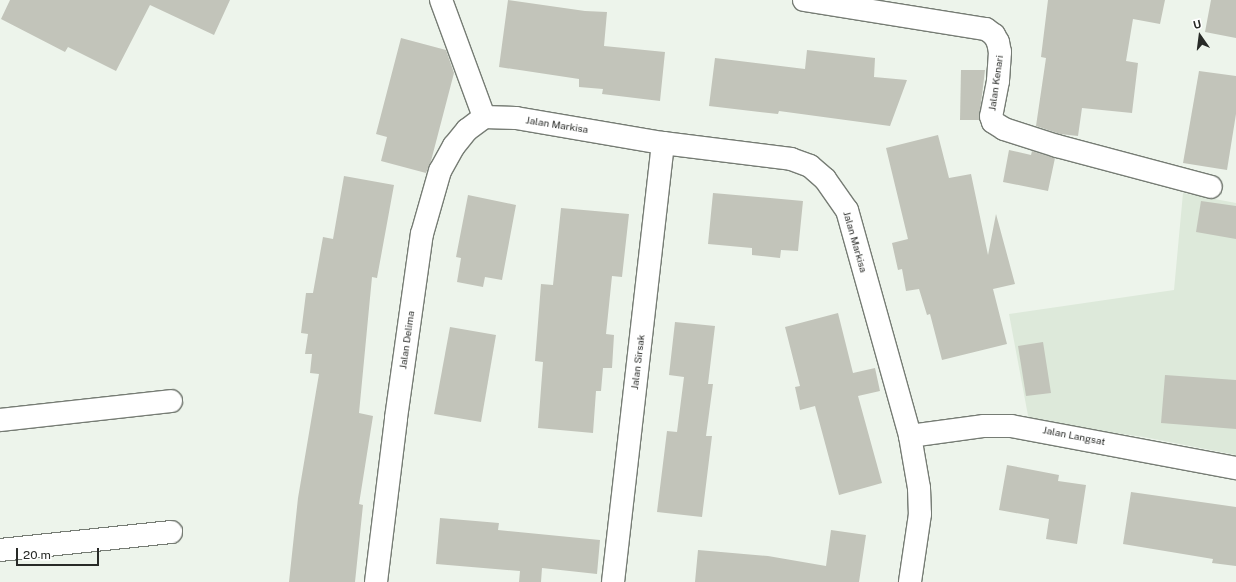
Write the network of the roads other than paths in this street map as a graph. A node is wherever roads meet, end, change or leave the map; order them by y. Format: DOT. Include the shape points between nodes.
graph roads {
  1 [pos="441,0"];
  2 [pos="804,0"];
  3 [pos="484,117"];
  4 [pos="664,143"];
  5 [pos="1211,187"];
  6 [pos="171,401"];
  7 [pos="0,420"];
  8 [pos="910,436"];
  9 [pos="1236,468"];
  10 [pos="171,532"];
  11 [pos="0,550"];
  12 [pos="376,582"];
  13 [pos="613,582"];
  14 [pos="910,582"];
  1 -- 3 [label="street"];
  2 -- 5 [label="street, Jalan Kenari" via="986,29 994,35 1000,52 998,81 991,116 993,122 1004,129 1057,146"];
  3 -- 4 [label="street, Jalan Markisa" via="516,118"];
  3 -- 12 [label="street, Jalan Delima" via="466,130 440,171 422,234"];
  4 -- 8 [label="street, Jalan Markisa" via="791,159 810,166 826,178 847,210"];
  4 -- 13 [label="street, Jalan Sirsak"];
  6 -- 7 [label="street"];
  8 -- 9 [label="street, Jalan Langsat" via="984,426 1011,426"];
  8 -- 14 [label="street, Jalan Markisa" via="919,488 920,514"];
  10 -- 11 [label="street"];
}
